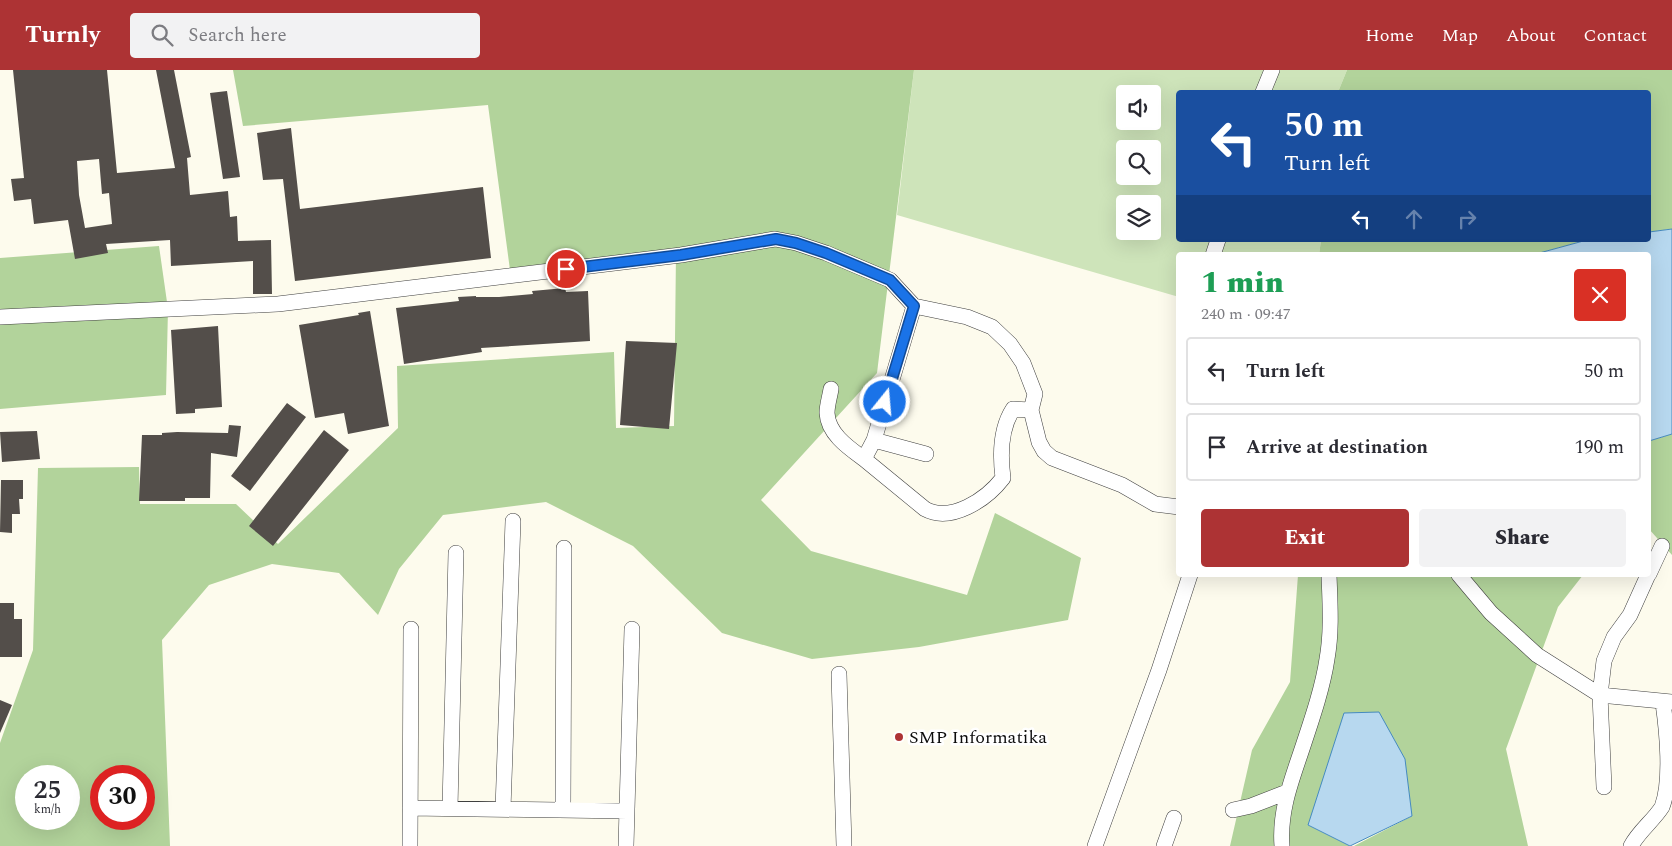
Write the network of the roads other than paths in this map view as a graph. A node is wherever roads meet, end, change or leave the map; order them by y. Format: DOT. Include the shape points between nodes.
graph roads {
  1 [pos="1272,70"];
  2 [pos="1264,90"];
  3 [pos="914,306"];
  4 [pos="0,317"];
  5 [pos="831,389"];
  6 [pos="1031,410"];
  7 [pos="874,440"];
  8 [pos="926,454"];
  9 [pos="864,459"];
  10 [pos="1176,507"];
  11 [pos="513,521"];
  12 [pos="1662,546"];
  13 [pos="564,548"];
  14 [pos="456,553"];
  15 [pos="1651,568"];
  16 [pos="1189,577"];
  17 [pos="1329,577"];
  18 [pos="1461,577"];
  19 [pos="1647,577"];
  20 [pos="411,629"];
  21 [pos="632,629"];
  22 [pos="839,674"];
  23 [pos="1600,695"];
  24 [pos="1668,703"];
  25 [pos="1604,787"];
  26 [pos="1287,792"];
  27 [pos="410,808"];
  28 [pos="450,808"];
  29 [pos="503,809"];
  30 [pos="563,810"];
  31 [pos="1234,810"];
  32 [pos="627,811"];
  33 [pos="1174,818"];
  34 [pos="410,846"];
  35 [pos="626,846"];
  36 [pos="844,846"];
  37 [pos="1095,846"];
  38 [pos="1164,846"];
  39 [pos="1282,846"];
  40 [pos="1631,846"];
  1 -- 2 [label="street"];
  3 -- 4 [label="street" via="890,280 826,253 776,239 681,255 278,304"];
  3 -- 6 [label="street" via="967,317 992,327 1010,344 1023,363 1034,394"];
  3 -- 7 [label="street"];
  5 -- 9 [label="street" via="827,414 837,437"];
  6 -- 9 [label="street" via="1014,409 1008,418 1000,454 1003,478 972,505 957,511 934,514 925,509"];
  6 -- 10 [label="street" via="1039,442 1052,458 1122,485 1155,504"];
  7 -- 8 [label="street"];
  7 -- 9 [label="street"];
  11 -- 29 [label="street"];
  12 -- 15 [label="street"];
  13 -- 30 [label="street"];
  14 -- 28 [label="street"];
  16 -- 37 [label="street"];
  17 -- 26 [label="street" via="1327,659 1305,743"];
  18 -- 23 [label="street" via="1491,613 1537,655"];
  19 -- 23 [label="street" via="1630,615 1614,637 1604,660"];
  20 -- 27 [label="street"];
  21 -- 32 [label="street"];
  22 -- 36 [label="street"];
  23 -- 24 [label="street"];
  23 -- 25 [label="street"];
  24 -- 40 [label="street" via="1668,784 1663,804"];
  26 -- 31 [label="street"];
  26 -- 39 [label="street"];
  27 -- 28 [label="street"];
  27 -- 34 [label="street"];
  28 -- 29 [label="street"];
  29 -- 30 [label="street"];
  30 -- 32 [label="street"];
  32 -- 35 [label="street"];
  33 -- 38 [label="street"];
}
